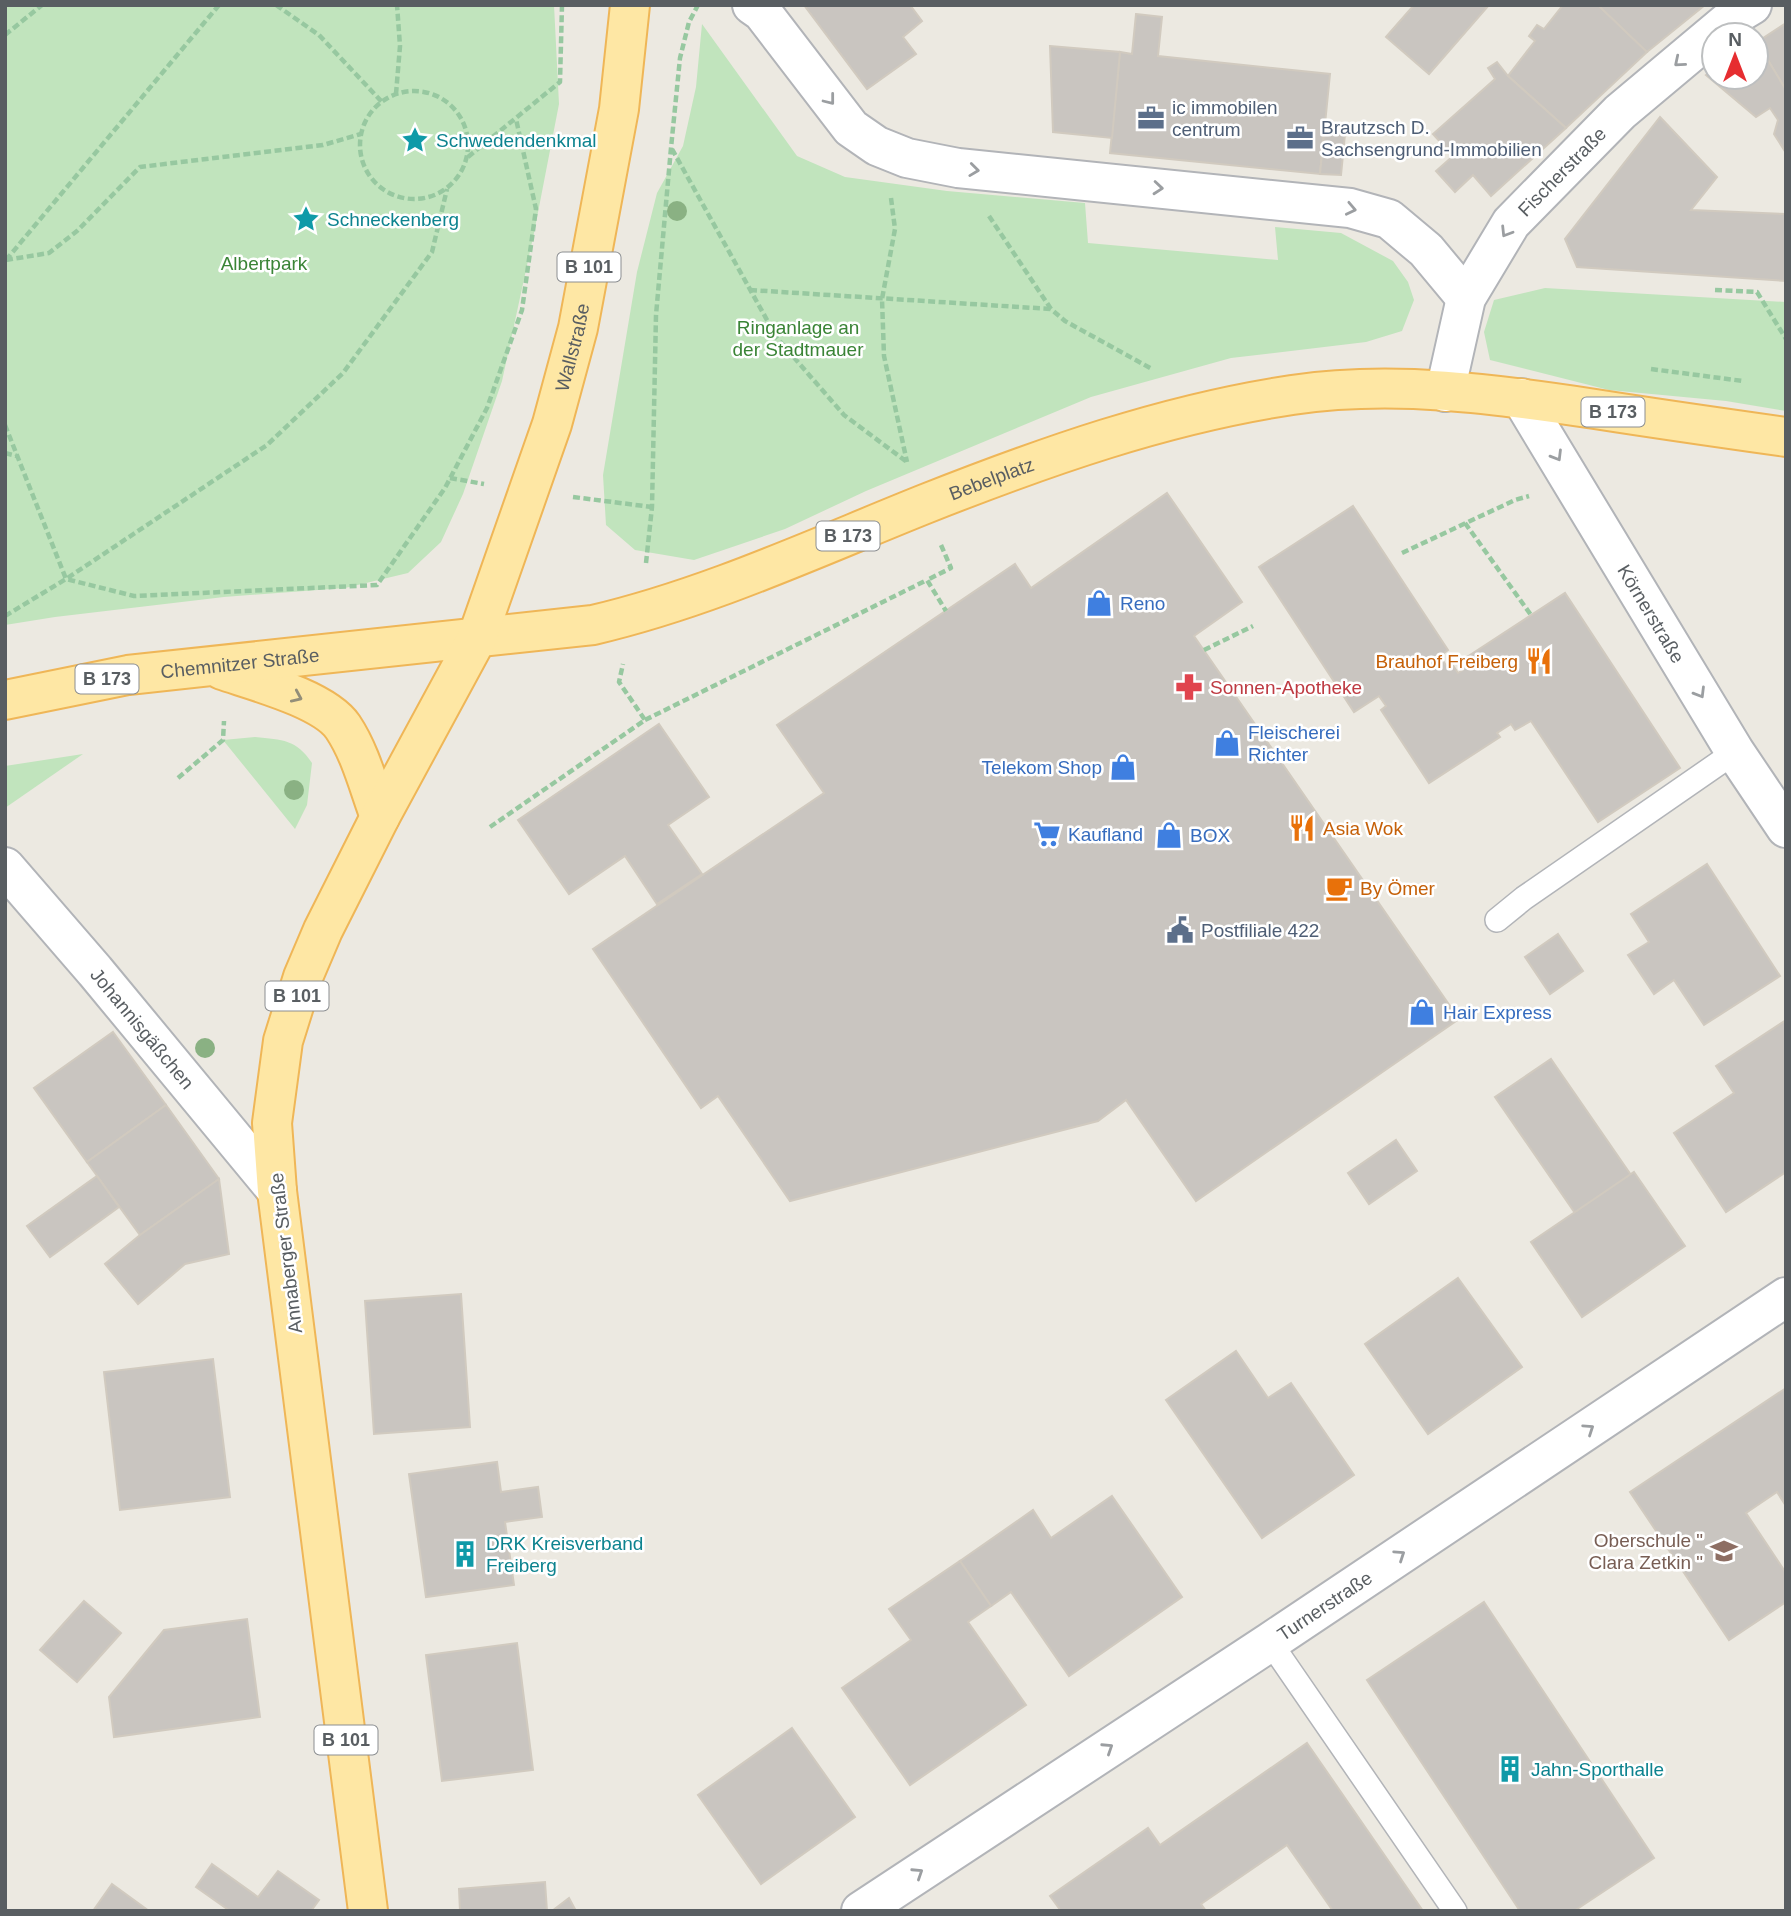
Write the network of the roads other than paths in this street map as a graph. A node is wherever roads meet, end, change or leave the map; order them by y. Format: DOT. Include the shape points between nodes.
graph roads {
  1 [pos="630,5"];
  2 [pos="752,5"];
  3 [pos="1752,5"];
  4 [pos="1466,298"];
  5 [pos="1445,391"];
  6 [pos="1521,398"];
  7 [pos="1786,437"];
  8 [pos="477,638"];
  9 [pos="210,666"];
  10 [pos="5,700"];
  11 [pos="1735,752"];
  12 [pos="380,817"];
  13 [pos="1786,828"];
  14 [pos="5,867"];
  15 [pos="1497,920"];
  16 [pos="277,1191"];
  17 [pos="1786,1297"];
  18 [pos="1270,1642"];
  19 [pos="368,1911"];
  20 [pos="861,1911"];
  21 [pos="1455,1911"];
  1 -- 8 [label="main road, Wallstraße / B 101" via="619,109 578,328 552,424"];
  2 -- 4 [label="street, one-way" via="851,128 877,146 907,158 958,168 1350,208 1389,219 1426,250"];
  3 -- 4 [label="street, Fischerstraße, one-way" via="1620,112 1511,223"];
  4 -- 5 [label="street, Fischerstraße"];
  5 -- 6 [label="main road, Bebelplatz / B 173"];
  5 -- 8 [label="main road, Bebelplatz / B 173" via="1382,387 1296,394 1212,408 1072,448 729,585 634,616"];
  6 -- 7 [label="main road, B 173"];
  6 -- 11 [label="street, Körnerstraße, one-way"];
  8 -- 9 [label="main road, Chemnitzer Straße / B 173"];
  8 -- 12 [label="main road, Annaberger Straße / B 101"];
  9 -- 10 [label="main road, Chemnitzer Straße / B 173" via="128,676"];
  9 -- 12 [label="main road, one-way" via="293,695 342,725"];
  11 -- 13 [label="street, Körnerstraße"];
  11 -- 15 [label="lane"];
  12 -- 16 [label="main road, Annaberger Straße / B 101" via="323,930 283,1041 272,1123"];
  14 -- 16 [label="street, Johannisgäßchen"];
  16 -- 19 [label="main road, Annaberger Straße / B 101"];
  18 -- 17 [label="street, Turnerstraße, one-way"];
  20 -- 18 [label="street, Turnerstraße, one-way"];
  18 -- 21 [label="lane"];
}
